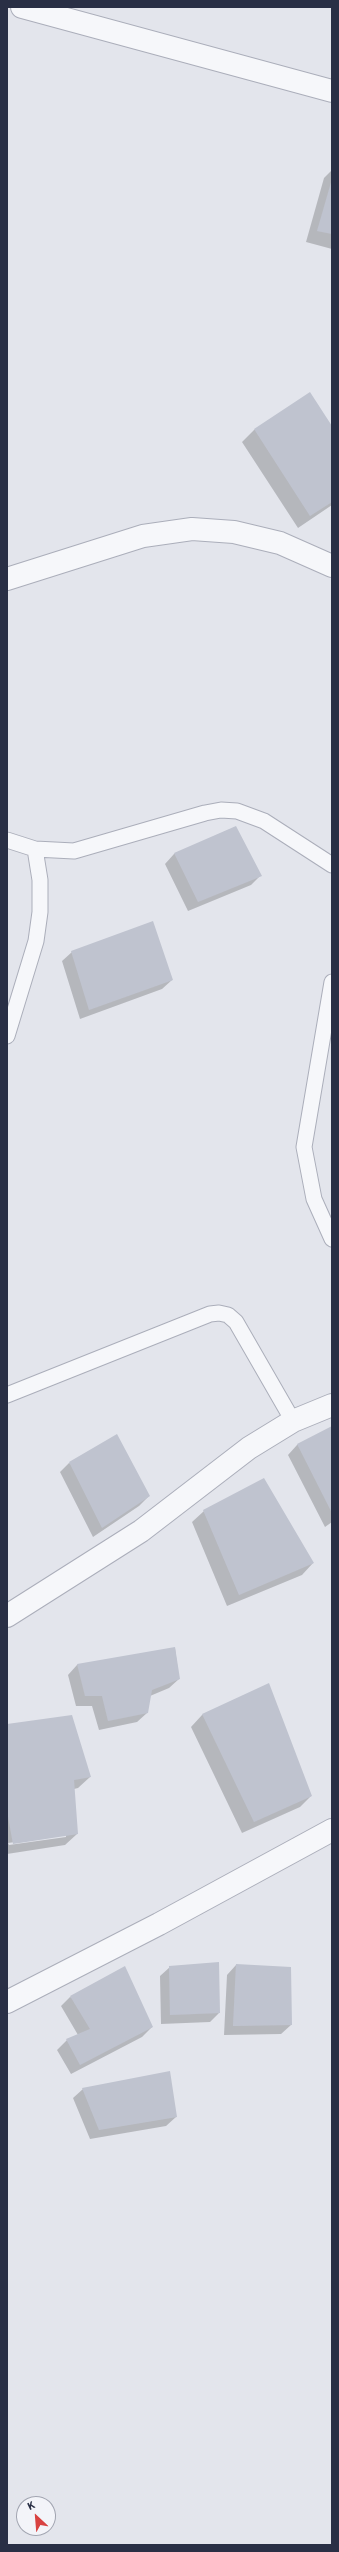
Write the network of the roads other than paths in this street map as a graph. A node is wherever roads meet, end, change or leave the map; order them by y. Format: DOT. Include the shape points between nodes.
graph roads {
  1 [pos="22,7"];
  2 [pos="332,91"];
  3 [pos="332,566"];
  4 [pos="7,579"];
  5 [pos="7,840"];
  6 [pos="35,849"];
  7 [pos="332,866"];
  8 [pos="332,982"];
  9 [pos="7,1036"];
  10 [pos="332,1239"];
  11 [pos="7,1395"];
  12 [pos="332,1405"];
  13 [pos="293,1421"];
  14 [pos="7,1616"];
  15 [pos="332,1830"];
  16 [pos="7,2002"];
  1 -- 2 [label="street"];
  3 -- 4 [label="street" via="280,543 234,532 192,529 143,536"];
  5 -- 6 [label="lane"];
  6 -- 7 [label="lane" via="74,851 221,810 237,811 264,821"];
  6 -- 9 [label="lane" via="40,880 40,912 36,941"];
  8 -- 10 [label="lane" via="304,1147 314,1199"];
  11 -- 13 [label="lane" via="210,1314 219,1313 228,1315 236,1322"];
  12 -- 13 [label="street"];
  13 -- 14 [label="street" via="249,1448 141,1531"];
  15 -- 16 [label="street" via="152,1928"];
}
